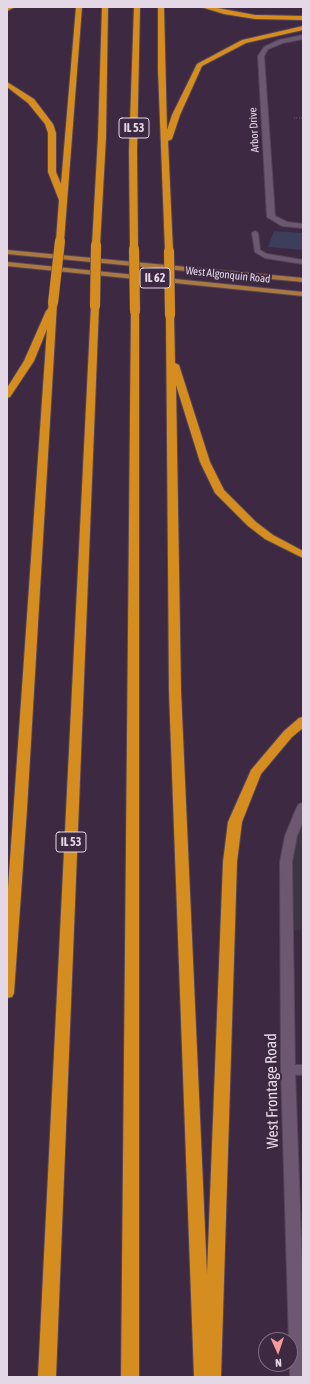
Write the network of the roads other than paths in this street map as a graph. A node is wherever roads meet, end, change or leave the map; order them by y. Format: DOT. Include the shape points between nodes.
graph roads {
  1 [pos="12,7"];
  2 [pos="79,7"];
  3 [pos="105,7"];
  4 [pos="137,7"];
  5 [pos="161,7"];
  6 [pos="204,7"];
  7 [pos="7,9"];
  8 [pos="303,18"];
  9 [pos="303,28"];
  10 [pos="303,37"];
  11 [pos="7,84"];
  12 [pos="166,148"];
  13 [pos="64,201"];
  14 [pos="303,226"];
  15 [pos="255,233"];
  16 [pos="7,252"];
  17 [pos="303,262"];
  18 [pos="7,264"];
  19 [pos="303,280"];
  20 [pos="303,294"];
  21 [pos="53,303"];
  22 [pos="170,352"];
  23 [pos="7,394"];
  24 [pos="303,556"];
  25 [pos="303,721"];
  26 [pos="303,807"];
  27 [pos="7,982"];
  28 [pos="288,1070"];
  29 [pos="303,1070"];
  30 [pos="47,1377"];
  31 [pos="130,1377"];
  32 [pos="203,1377"];
  33 [pos="212,1377"];
  34 [pos="298,1377"];
  1 -- 7 [label="highway"];
  2 -- 13 [label="highway"];
  3 -- 30 [label="highway, IL 53, bridge" via="95,306"];
  4 -- 31 [label="highway, IL 53, bridge" via="133,151 135,310"];
  5 -- 12 [label="highway, IL 53" via="161,69"];
  6 -- 8 [label="highway" via="255,17"];
  9 -- 12 [label="highway" via="244,41 199,65 176,115"];
  10 -- 14 [label="street, Arbor Drive" via="281,41 266,48 261,56 271,217 286,224"];
  11 -- 13 [label="highway" via="32,101 49,124 52,133 52,172"];
  12 -- 22 [label="highway, IL 53, bridge"];
  13 -- 21 [label="highway, bridge"];
  15 -- 17 [label="lane" via="257,251 265,256"];
  16 -- 19 [label="main road, West Algonquin Road / IL 62"];
  18 -- 20 [label="main road, West Algonquin Road / IL 62"];
  21 -- 23 [label="highway" via="30,361"];
  21 -- 27 [label="highway" via="21,809"];
  22 -- 24 [label="highway" via="205,462 219,491 252,524"];
  22 -- 32 [label="highway, IL 53" via="175,691"];
  25 -- 33 [label="highway" via="288,734 255,773 235,822 230,862"];
  26 -- 28 [label="street, West Frontage Road" via="291,836 286,862"];
  28 -- 29 [label="street"];
  28 -- 34 [label="street, West Frontage Road"];
}
